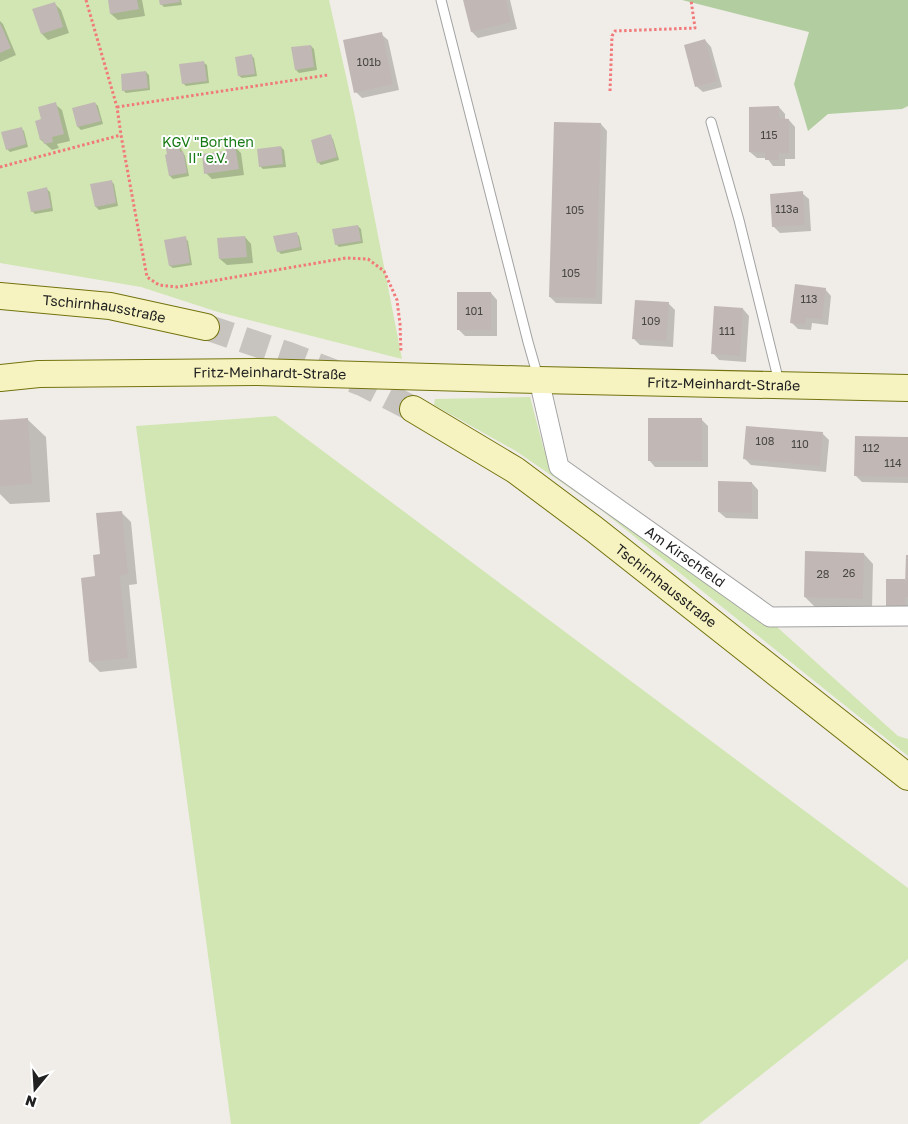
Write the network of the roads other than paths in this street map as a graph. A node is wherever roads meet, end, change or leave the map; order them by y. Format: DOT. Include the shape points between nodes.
graph roads {
  1 [pos="441,0"];
  2 [pos="711,122"];
  3 [pos="0,296"];
  4 [pos="206,327"];
  5 [pos="0,378"];
  6 [pos="539,380"];
  7 [pos="780,385"];
  8 [pos="908,388"];
  9 [pos="413,408"];
  10 [pos="908,616"];
  11 [pos="908,777"];
  1 -- 6 [label="lane"];
  2 -- 7 [label="lane"];
  3 -- 4 [label="street, Tschirnhausstraße" via="110,306"];
  5 -- 6 [label="street, Fritz-Meinhardt-Straße" via="38,374 257,372"];
  6 -- 7 [label="street, Fritz-Meinhardt-Straße"];
  6 -- 10 [label="street, Am Kirschfeld" via="558,467 770,617"];
  7 -- 8 [label="street, Fritz-Meinhardt-Straße"];
  9 -- 11 [label="street, Tschirnhausstraße" via="515,470 579,517"];
}
